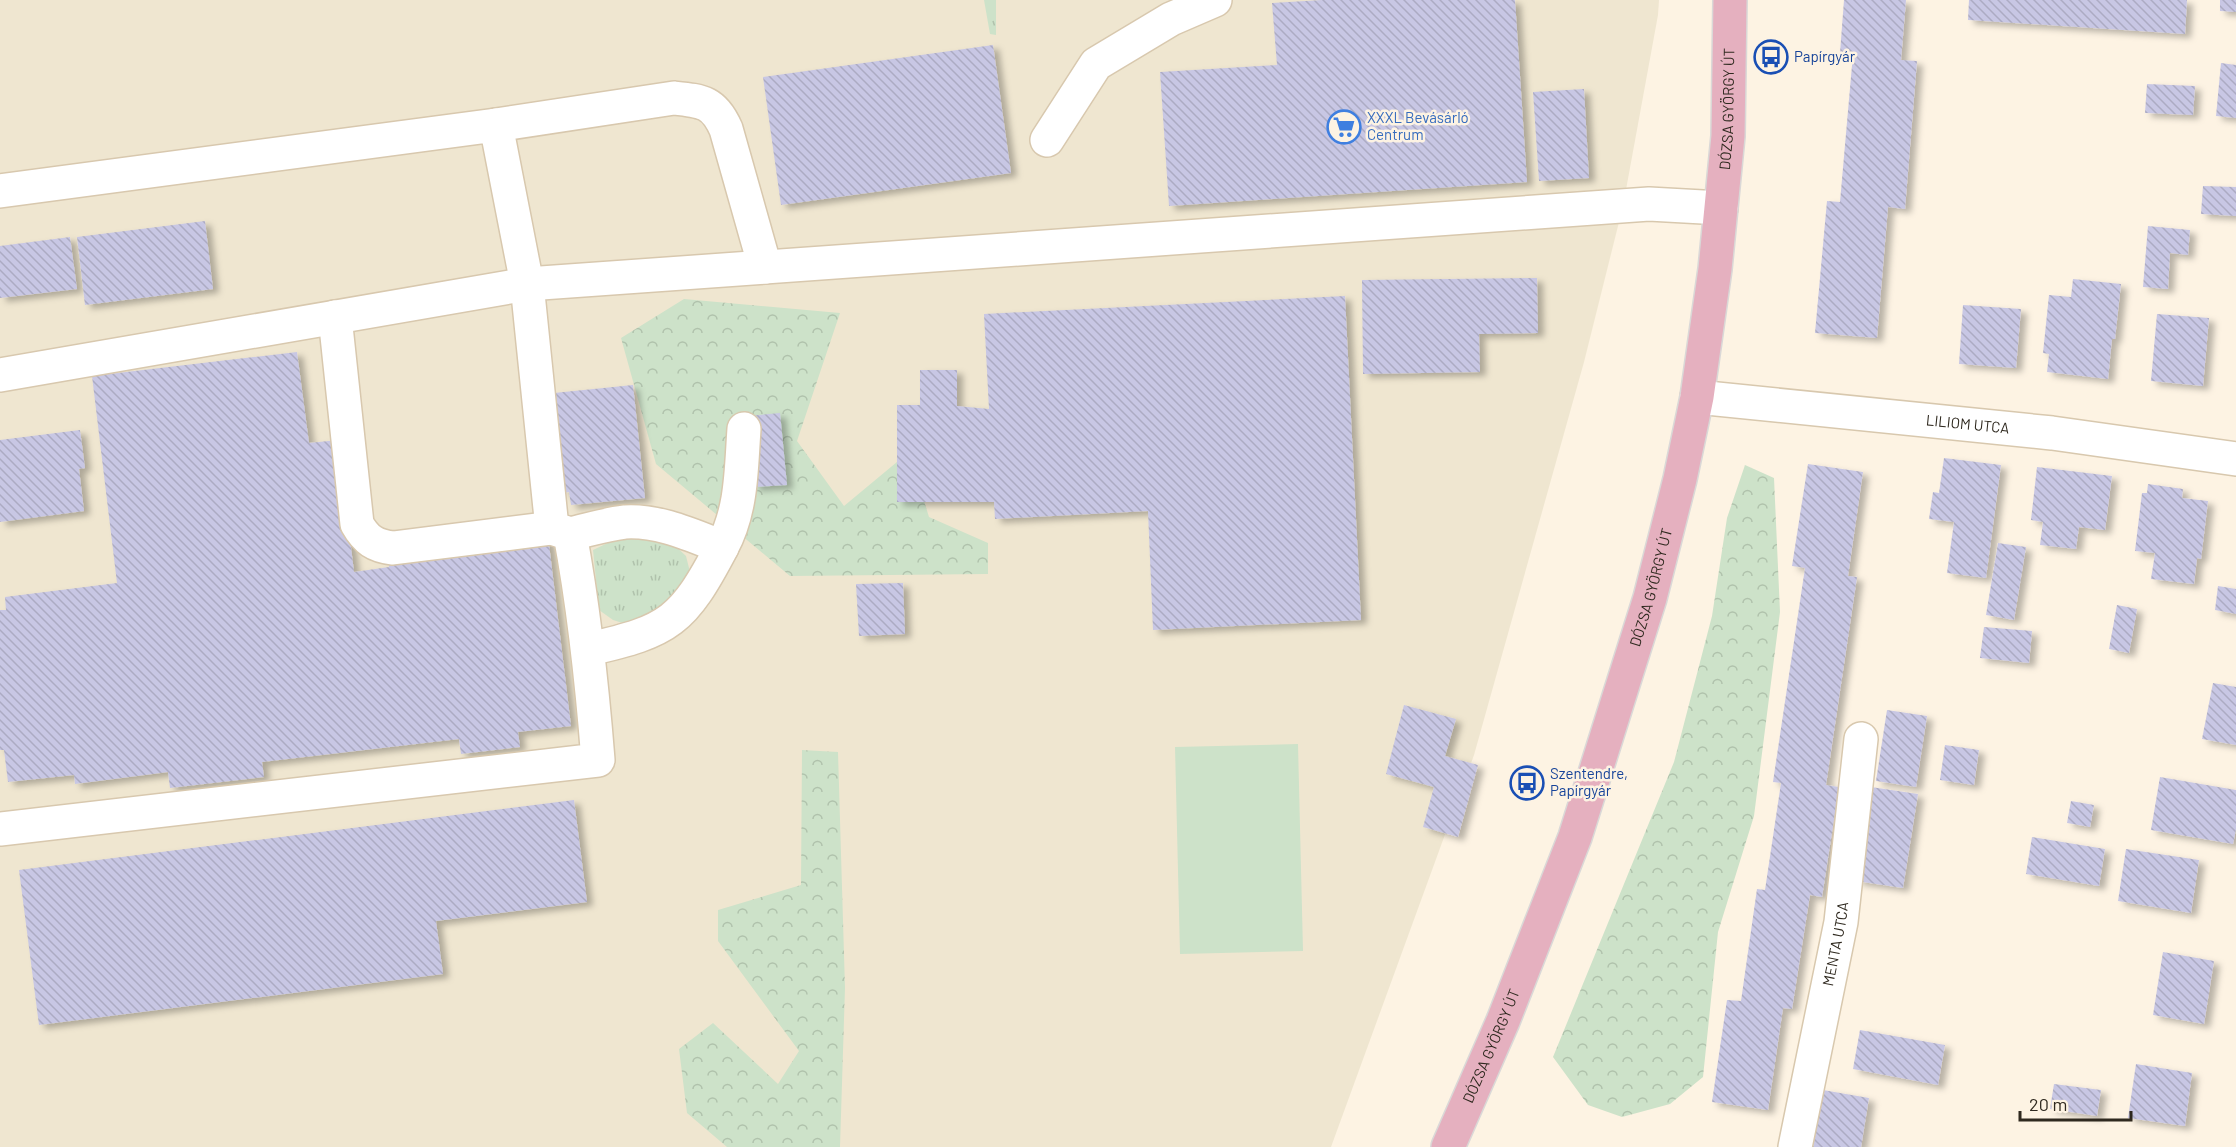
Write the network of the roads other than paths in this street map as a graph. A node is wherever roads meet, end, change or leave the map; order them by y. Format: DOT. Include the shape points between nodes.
graph roads {
  1 [pos="1215,0"];
  2 [pos="1730,0"];
  3 [pos="496,125"];
  4 [pos="1047,140"];
  5 [pos="0,191"];
  6 [pos="1721,208"];
  7 [pos="765,267"];
  8 [pos="527,284"];
  9 [pos="335,317"];
  10 [pos="0,375"];
  11 [pos="1697,397"];
  12 [pos="744,429"];
  13 [pos="2236,459"];
  14 [pos="561,531"];
  15 [pos="722,547"];
  16 [pos="589,649"];
  17 [pos="1861,739"];
  18 [pos="0,829"];
  19 [pos="1448,1147"];
  20 [pos="1795,1147"];
  1 -- 4 [label="street" via="1171,19 1096,64"];
  2 -- 6 [label="main road, DÓZSA GYÖRGY ÚT" via="1728,136"];
  3 -- 5 [label="street"];
  3 -- 7 [label="street" via="674,98 710,105 726,129"];
  3 -- 8 [label="street"];
  6 -- 7 [label="street" via="1648,204"];
  6 -- 11 [label="main road, DÓZSA GYÖRGY ÚT"];
  7 -- 8 [label="street"];
  8 -- 9 [label="street"];
  8 -- 14 [label="street"];
  9 -- 10 [label="street"];
  9 -- 14 [label="street" via="357,524 363,536 372,543 393,548"];
  11 -- 13 [label="street, LILIOM UTCA" via="2052,433"];
  11 -- 19 [label="main road, DÓZSA GYÖRGY ÚT" via="1650,598 1575,837 1503,1021"];
  12 -- 15 [label="street" via="739,499"];
  14 -- 15 [label="street" via="626,522 655,524"];
  14 -- 16 [label="street"];
  15 -- 16 [label="street" via="692,601 665,625"];
  16 -- 18 [label="street" via="598,760"];
  17 -- 20 [label="street, MENTA UTCA" via="1841,922"];
}
